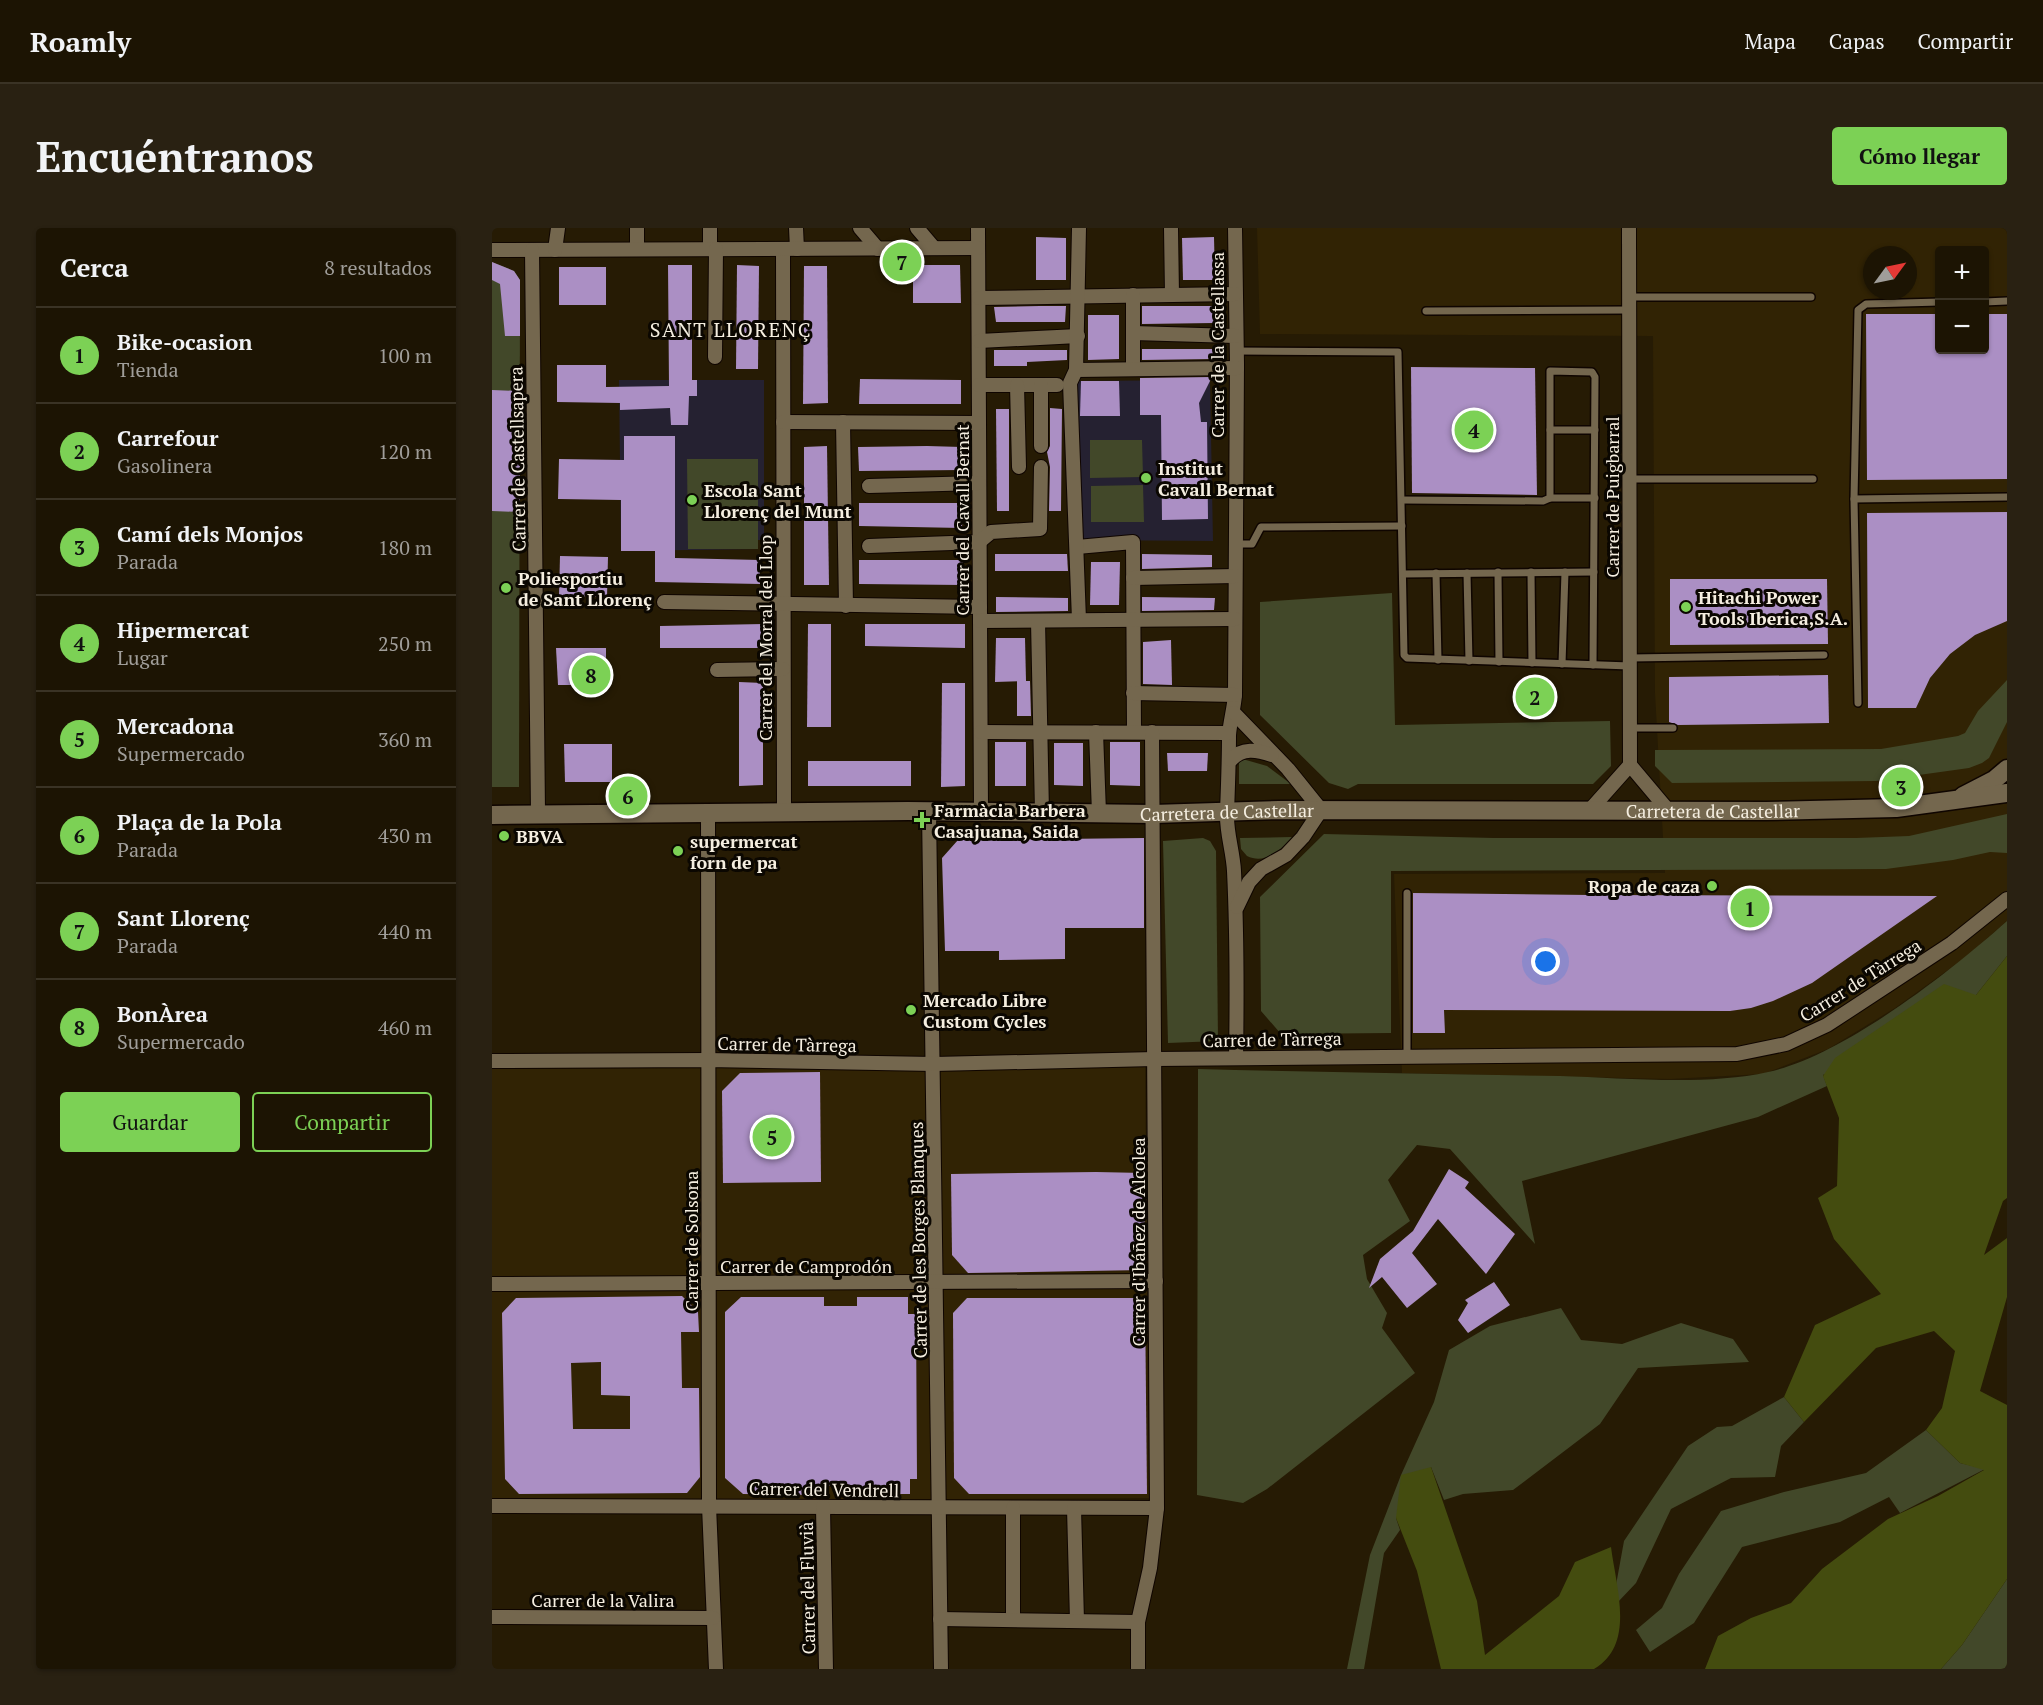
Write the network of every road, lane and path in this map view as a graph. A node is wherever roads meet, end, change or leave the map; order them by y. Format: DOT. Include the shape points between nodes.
graph roads {
  1 [pos="558,228"];
  2 [pos="637,228"];
  3 [pos="710,228"];
  4 [pos="796,228"];
  5 [pos="860,228"];
  6 [pos="917,228"];
  7 [pos="978,228"];
  8 [pos="1079,228"];
  9 [pos="1172,228"];
  10 [pos="1235,228"];
  11 [pos="1629,228"];
  12 [pos="934,248"];
  13 [pos="978,248"];
  14 [pos="637,249"];
  15 [pos="713,249"];
  16 [pos="790,249"];
  17 [pos="878,249"];
  18 [pos="492,250"];
  19 [pos="532,250"];
  20 [pos="555,250"];
  21 [pos="1235,294"];
  22 [pos="1133,295"];
  23 [pos="1172,295"];
  24 [pos="1079,296"];
  25 [pos="1811,297"];
  26 [pos="979,298"];
  27 [pos="2007,301"];
  28 [pos="1935,302"];
  29 [pos="1989,302"];
  30 [pos="1629,303"];
  31 [pos="1426,311"];
  32 [pos="1133,333"];
  33 [pos="1078,336"];
  34 [pos="1235,336"];
  35 [pos="979,341"];
  36 [pos="1236,351"];
  37 [pos="716,357"];
  38 [pos="1237,368"];
  39 [pos="1133,369"];
  40 [pos="1076,370"];
  41 [pos="979,385"];
  42 [pos="1017,385"];
  43 [pos="1041,385"];
  44 [pos="1057,385"];
  45 [pos="783,422"];
  46 [pos="843,422"];
  47 [pos="979,423"];
  48 [pos="1550,430"];
  49 [pos="1595,430"];
  50 [pos="1041,446"];
  51 [pos="1018,467"];
  52 [pos="1041,467"];
  53 [pos="1630,479"];
  54 [pos="1813,479"];
  55 [pos="979,483"];
  56 [pos="868,486"];
  57 [pos="2007,497"];
  58 [pos="1550,498"];
  59 [pos="1594,498"];
  60 [pos="1854,499"];
  61 [pos="1401,500"];
  62 [pos="1402,526"];
  63 [pos="979,542"];
  64 [pos="1236,544"];
  65 [pos="869,546"];
  66 [pos="1077,547"];
  67 [pos="1498,572"];
  68 [pos="1532,572"];
  69 [pos="1565,572"];
  70 [pos="1594,572"];
  71 [pos="1436,573"];
  72 [pos="1467,573"];
  73 [pos="1403,574"];
  74 [pos="1235,576"];
  75 [pos="1133,578"];
  76 [pos="664,602"];
  77 [pos="783,605"];
  78 [pos="846,606"];
  79 [pos="980,614"];
  80 [pos="1235,619"];
  81 [pos="1079,620"];
  82 [pos="1132,620"];
  83 [pos="1038,621"];
  84 [pos="1824,655"];
  85 [pos="1438,660"];
  86 [pos="1469,661"];
  87 [pos="1499,662"];
  88 [pos="1630,662"];
  89 [pos="1532,663"];
  90 [pos="1562,664"];
  91 [pos="1593,665"];
  92 [pos="783,669"];
  93 [pos="717,670"];
  94 [pos="1133,693"];
  95 [pos="1234,694"];
  96 [pos="1858,704"];
  97 [pos="1234,713"];
  98 [pos="1630,728"];
  99 [pos="1673,728"];
  100 [pos="981,732"];
  101 [pos="1040,732"];
  102 [pos="1096,732"];
  103 [pos="1134,732"];
  104 [pos="1152,732"];
  105 [pos="1229,733"];
  106 [pos="1272,755"];
  107 [pos="1231,760"];
  108 [pos="1630,765"];
  109 [pos="2007,769"];
  110 [pos="2007,793"];
  111 [pos="1960,797"];
  112 [pos="1667,809"];
  113 [pos="1321,810"];
  114 [pos="1590,810"];
  115 [pos="784,811"];
  116 [pos="929,811"];
  117 [pos="981,811"];
  118 [pos="1227,811"];
  119 [pos="538,812"];
  120 [pos="708,812"];
  121 [pos="1042,812"];
  122 [pos="1099,813"];
  123 [pos="492,814"];
  124 [pos="1153,814"];
  125 [pos="1233,851"];
  126 [pos="1261,869"];
  127 [pos="1407,893"];
  128 [pos="2007,899"];
  129 [pos="1236,910"];
  130 [pos="1407,1055"];
  131 [pos="1236,1058"];
  132 [pos="1155,1059"];
  133 [pos="707,1060"];
  134 [pos="492,1061"];
  135 [pos="934,1064"];
  136 [pos="1156,1281"];
  137 [pos="492,1284"];
  138 [pos="710,1284"];
  139 [pos="936,1284"];
  140 [pos="492,1506"];
  141 [pos="709,1506"];
  142 [pos="823,1507"];
  143 [pos="939,1508"];
  144 [pos="1013,1508"];
  145 [pos="1074,1508"];
  146 [pos="1157,1508"];
  147 [pos="492,1617"];
  148 [pos="713,1618"];
  149 [pos="940,1619"];
  150 [pos="1013,1620"];
  151 [pos="1077,1621"];
  152 [pos="1138,1622"];
  153 [pos="716,1669"];
  154 [pos="826,1669"];
  155 [pos="941,1669"];
  156 [pos="1138,1669"];
  1 -- 20 [label="street"];
  2 -- 14 [label="street"];
  3 -- 15 [label="street"];
  4 -- 16 [label="street, Carrer del Morral del Llop"];
  5 -- 17 [label="street"];
  6 -- 12 [label="street"];
  7 -- 13 [label="street, Carrer del Cavall Bernat"];
  8 -- 24 [label="street"];
  9 -- 23 [label="street"];
  10 -- 21 [label="street, Carrer de la Castellassa"];
  11 -- 30 [label="street, Carrer de Puigbarral"];
  12 -- 13 [label="street"];
  12 -- 17 [label="street"];
  13 -- 26 [label="street, Carrer del Cavall Bernat"];
  14 -- 15 [label="street" via="658,255"];
  14 -- 20 [label="street"];
  15 -- 16 [label="street"];
  15 -- 37 [label="street"];
  16 -- 17 [label="street"];
  16 -- 45 [label="street, Carrer del Morral del Llop"];
  18 -- 19 [label="street"];
  19 -- 20 [label="street"];
  19 -- 119 [label="street, Carrer de Castellsapera"];
  21 -- 23 [label="street"];
  21 -- 34 [label="street, Carrer de la Castellassa"];
  22 -- 23 [label="street"];
  22 -- 24 [label="street"];
  22 -- 32 [label="street"];
  24 -- 26 [label="street"];
  24 -- 33 [label="street"];
  25 -- 30 [label="lane"];
  26 -- 35 [label="street, Carrer del Cavall Bernat"];
  27 -- 29 [label="lane"];
  28 -- 60 [label="lane" via="1866,304 1858,310"];
  30 -- 31 [label="lane"];
  30 -- 53 [label="street, Carrer de Puigbarral"];
  32 -- 34 [label="street"];
  32 -- 39 [label="street"];
  33 -- 35 [label="street"];
  33 -- 40 [label="street"];
  34 -- 36 [label="street, Carrer de la Castellassa"];
  35 -- 41 [label="street, Carrer del Cavall Bernat"];
  36 -- 38 [label="street, Carrer de la Castellassa"];
  36 -- 61 [label="lane" via="1398,352"];
  38 -- 39 [label="street"];
  38 -- 64 [label="street, Carrer de la Castellassa"];
  39 -- 40 [label="street"];
  40 -- 66 [label="street" via="1071,383"];
  41 -- 42 [label="street"];
  41 -- 47 [label="street, Carrer del Cavall Bernat"];
  42 -- 43 [label="street"];
  42 -- 51 [label="street"];
  43 -- 44 [label="street"];
  43 -- 50 [label="street"];
  45 -- 46 [label="street"];
  45 -- 77 [label="street, Carrer del Morral del Llop"];
  46 -- 47 [label="street"];
  46 -- 78 [label="street"];
  47 -- 55 [label="street, Carrer del Cavall Bernat"];
  48 -- 49 [label="lane"];
  48 -- 49 [label="lane" via="1550,371 1592,372"];
  48 -- 58 [label="lane"];
  49 -- 59 [label="lane"];
  52 -- 63 [label="street" via="1040,530 991,532"];
  53 -- 54 [label="lane"];
  53 -- 88 [label="street, Carrer de Puigbarral"];
  55 -- 56 [label="street"];
  55 -- 63 [label="street, Carrer del Cavall Bernat"];
  57 -- 60 [label="lane"];
  58 -- 59 [label="lane"];
  58 -- 61 [label="lane"];
  59 -- 70 [label="lane"];
  60 -- 96 [label="lane"];
  61 -- 62 [label="lane"];
  62 -- 64 [label="lane" via="1261,527 1252,544"];
  62 -- 73 [label="lane"];
  63 -- 65 [label="street"];
  63 -- 79 [label="street, Carrer del Cavall Bernat"];
  64 -- 74 [label="street, Carrer de la Castellassa"];
  66 -- 75 [label="street" via="1133,542"];
  66 -- 81 [label="street"];
  67 -- 68 [label="lane"];
  67 -- 72 [label="lane"];
  67 -- 87 [label="lane"];
  68 -- 69 [label="lane"];
  68 -- 89 [label="lane"];
  69 -- 70 [label="lane"];
  69 -- 90 [label="lane"];
  70 -- 91 [label="lane"];
  71 -- 72 [label="lane"];
  71 -- 73 [label="lane"];
  71 -- 85 [label="lane"];
  72 -- 86 [label="lane"];
  73 -- 85 [label="lane" via="1404,655"];
  74 -- 75 [label="street"];
  74 -- 80 [label="street, Carrer de la Castellassa"];
  75 -- 82 [label="street"];
  76 -- 77 [label="street"];
  77 -- 78 [label="street"];
  77 -- 92 [label="street, Carrer del Morral del Llop"];
  78 -- 79 [label="street"];
  79 -- 83 [label="street"];
  79 -- 100 [label="street, Carrer del Cavall Bernat"];
  80 -- 82 [label="street"];
  80 -- 95 [label="street, Carrer de la Castellassa"];
  81 -- 82 [label="street"];
  81 -- 83 [label="street"];
  82 -- 94 [label="street"];
  83 -- 101 [label="street"];
  84 -- 88 [label="lane"];
  85 -- 86 [label="lane"];
  86 -- 87 [label="lane"];
  87 -- 89 [label="lane"];
  88 -- 91 [label="lane"];
  88 -- 98 [label="street, Carrer de Puigbarral"];
  89 -- 90 [label="lane"];
  90 -- 91 [label="lane"];
  92 -- 93 [label="street"];
  92 -- 115 [label="street, Carrer del Morral del Llop"];
  94 -- 95 [label="street"];
  94 -- 103 [label="street"];
  95 -- 97 [label="street, Carrer de la Castellassa"];
  97 -- 105 [label="street, Carrer de la Castellassa"];
  97 -- 106 [label="street"];
  98 -- 99 [label="lane"];
  98 -- 108 [label="street, Carrer de Puigbarral"];
  100 -- 101 [label="street"];
  100 -- 117 [label="street, Carrer del Cavall Bernat"];
  101 -- 102 [label="street"];
  101 -- 121 [label="street"];
  102 -- 103 [label="street"];
  102 -- 122 [label="street"];
  103 -- 104 [label="street"];
  104 -- 105 [label="street"];
  104 -- 124 [label="street, Carrer d'Ibáñez de Alcolea"];
  105 -- 107 [label="street, Carrer de la Castellassa"];
  106 -- 107 [label="street" via="1240,751"];
  106 -- 113 [label="street"];
  107 -- 118 [label="street, Carrer de la Castellassa"];
  108 -- 112 [label="street"];
  108 -- 114 [label="street"];
  109 -- 111 [label="street, Carretera de Castellar"];
  110 -- 111 [label="street, Carretera de Castellar" via="1988,798"];
  111 -- 112 [label="street, Carretera de Castellar" via="1870,809"];
  112 -- 114 [label="street, Carretera de Castellar"];
  113 -- 114 [label="street, Carretera de Castellar"];
  113 -- 118 [label="street, Carretera de Castellar"];
  113 -- 126 [label="street" via="1286,855"];
  115 -- 116 [label="street, Carretera de Castellar"];
  115 -- 120 [label="street, Carretera de Castellar"];
  116 -- 117 [label="street, Carretera de Castellar"];
  116 -- 135 [label="street, Carrer de les Borges Blanques"];
  117 -- 121 [label="street, Carretera de Castellar"];
  118 -- 124 [label="street, Carretera de Castellar"];
  118 -- 125 [label="street, Carrer de la Castellassa"];
  119 -- 120 [label="street, Carretera de Castellar"];
  119 -- 123 [label="street, Carretera de Castellar"];
  120 -- 133 [label="street, Carrer de Solsona"];
  121 -- 122 [label="street, Carretera de Castellar"];
  122 -- 124 [label="street, Carretera de Castellar"];
  124 -- 132 [label="street, Carrer d'Ibáñez de Alcolea"];
  125 -- 126 [label="street" via="1246,867"];
  125 -- 129 [label="street, Carrer de la Castellassa"];
  126 -- 129 [label="street" via="1249,882"];
  127 -- 130 [label="lane"];
  128 -- 130 [label="street, Carrer de Tàrrega" via="1952,942 1846,1014 1814,1033 1771,1048 1711,1055"];
  129 -- 131 [label="street, Carrer de la Castellassa"];
  130 -- 131 [label="street, Carrer de Tàrrega"];
  131 -- 132 [label="street, Carrer de Tàrrega"];
  132 -- 135 [label="street, Carrer de Tàrrega"];
  132 -- 136 [label="street, Carrer d'Ibáñez de Alcolea"];
  133 -- 134 [label="street, Carrer de Tàrrega"];
  133 -- 135 [label="street, Carrer de Tàrrega"];
  133 -- 138 [label="street, Carrer de Solsona"];
  135 -- 139 [label="street, Carrer de les Borges Blanques"];
  136 -- 139 [label="street, Carrer de Camprodón"];
  136 -- 146 [label="street, Carrer d'Ibáñez de Alcolea"];
  137 -- 138 [label="street, Carrer de Camprodón"];
  138 -- 139 [label="street, Carrer de Camprodón"];
  138 -- 141 [label="street, Carrer de Solsona"];
  139 -- 143 [label="street, Carrer de les Borges Blanques"];
  140 -- 141 [label="street, Carrer del Vendrell"];
  141 -- 142 [label="street, Carrer del Vendrell"];
  141 -- 148 [label="street, Carrer de Solsona"];
  142 -- 143 [label="street, Carrer del Vendrell"];
  142 -- 154 [label="street, Carrer del Fluvià"];
  143 -- 144 [label="street, Carrer del Vendrell"];
  143 -- 149 [label="street, Carrer de les Borges Blanques"];
  144 -- 145 [label="street, Carrer del Vendrell"];
  144 -- 150 [label="street"];
  145 -- 146 [label="street, Carrer del Vendrell"];
  145 -- 151 [label="street"];
  146 -- 152 [label="street, Carrer d'Ibáñez de Alcolea"];
  147 -- 148 [label="street, Carrer de la Valira"];
  148 -- 153 [label="street, Carrer de Solsona"];
  149 -- 150 [label="street"];
  149 -- 155 [label="street, Carrer de les Borges Blanques"];
  150 -- 151 [label="street"];
  151 -- 152 [label="street"];
  152 -- 156 [label="street, Carrer d'Ibáñez de Alcolea"];
}
